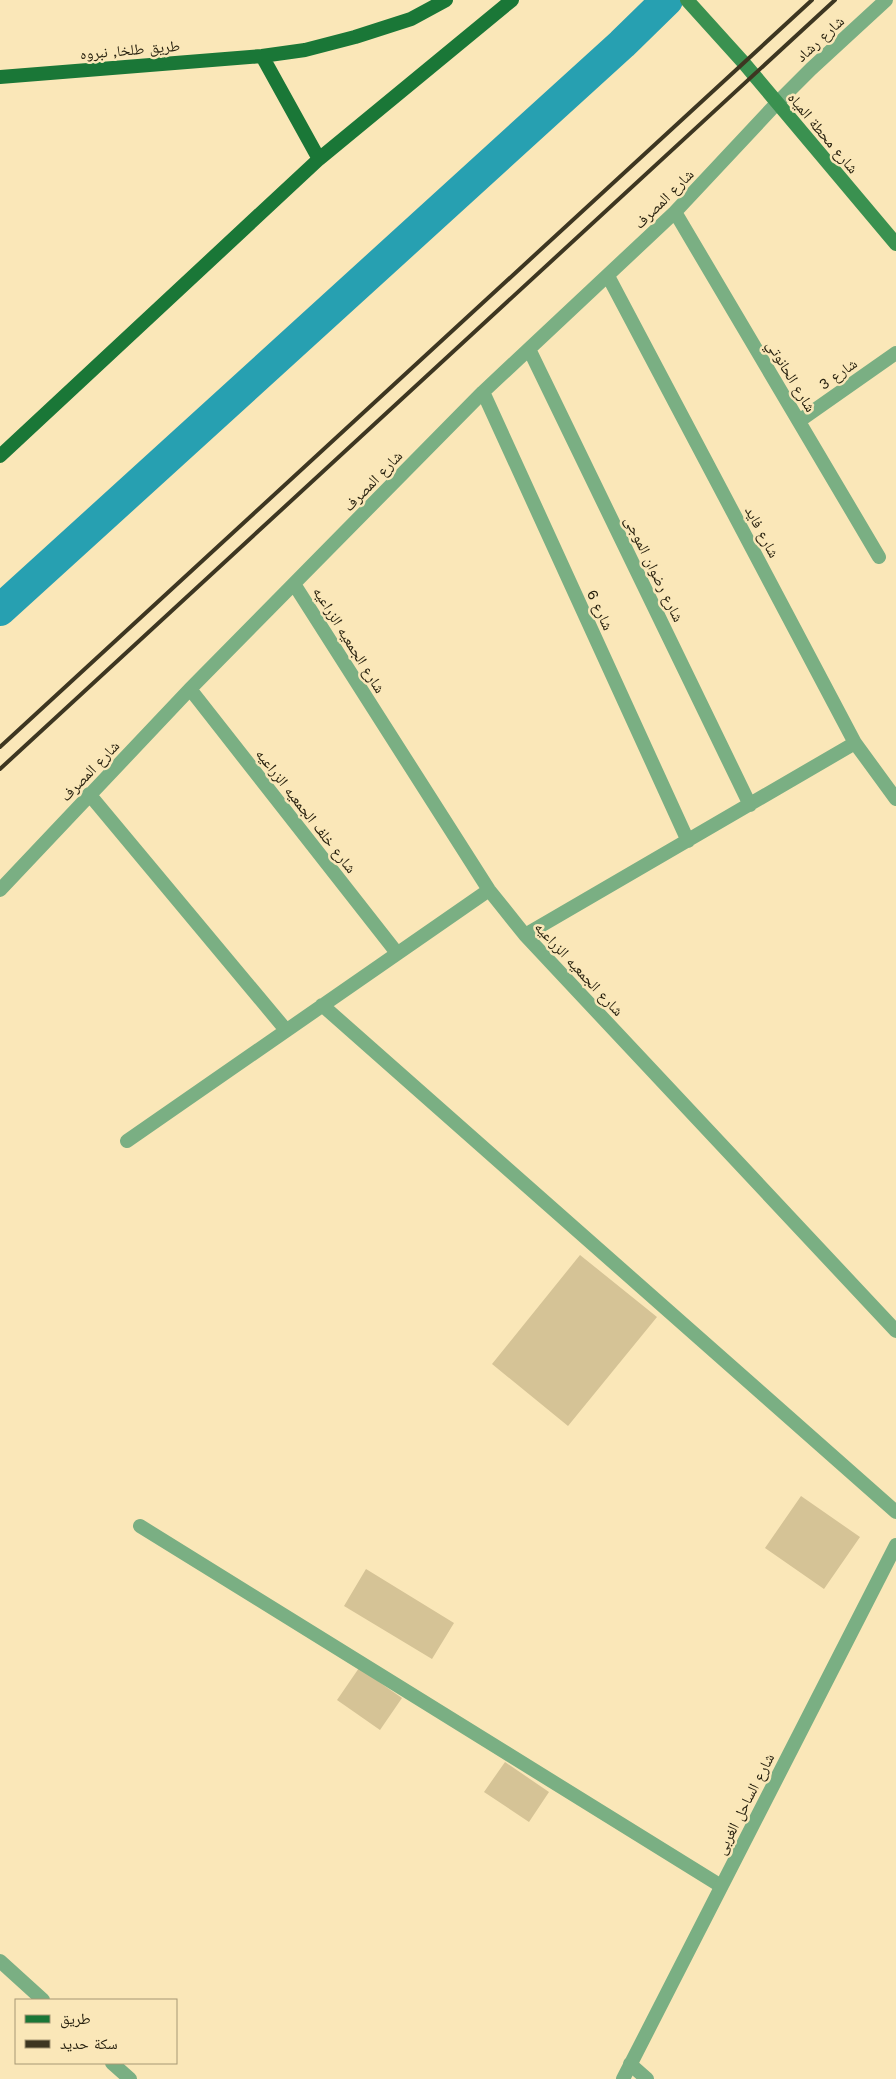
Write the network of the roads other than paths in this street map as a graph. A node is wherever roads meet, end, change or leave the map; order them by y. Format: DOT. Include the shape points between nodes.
graph roads {
  1 [pos="446,0"];
  2 [pos="512,0"];
  3 [pos="687,0"];
  4 [pos="886,0"];
  5 [pos="262,56"];
  6 [pos="0,77"];
  7 [pos="777,103"];
  8 [pos="319,160"];
  9 [pos="675,212"];
  10 [pos="896,244"];
  11 [pos="608,276"];
  12 [pos="529,348"];
  13 [pos="896,354"];
  14 [pos="483,392"];
  15 [pos="799,421"];
  16 [pos="0,456"];
  17 [pos="879,557"];
  18 [pos="294,584"];
  19 [pos="190,689"];
  20 [pos="855,743"];
  21 [pos="89,794"];
  22 [pos="896,798"];
  23 [pos="750,804"];
  24 [pos="688,841"];
  25 [pos="0,890"];
  26 [pos="489,890"];
  27 [pos="525,935"];
  28 [pos="397,953"];
  29 [pos="322,1005"];
  30 [pos="286,1030"];
  31 [pos="127,1141"];
  32 [pos="896,1332"];
  33 [pos="896,1512"];
  34 [pos="140,1526"];
  35 [pos="896,1544"];
  36 [pos="721,1886"];
  37 [pos="0,1961"];
  38 [pos="42,1999"];
  39 [pos="113,2064"];
  40 [pos="630,2064"];
  41 [pos="130,2079"];
  42 [pos="623,2079"];
  43 [pos="647,2079"];
  1 -- 5 [label="main road, طريق طلخا, نبروه" via="411,19 355,37 305,50"];
  2 -- 8 [label="main road"];
  3 -- 7 [label="main road, شارع محطة المياه"];
  4 -- 7 [label="street, شارع رشاد"];
  5 -- 6 [label="main road, طريق طلخا, نبروه"];
  5 -- 8 [label="main road"];
  7 -- 9 [label="street, شارع المصرف"];
  7 -- 10 [label="main road, شارع محطة المياه"];
  8 -- 16 [label="main road"];
  9 -- 11 [label="street, شارع المصرف"];
  9 -- 15 [label="street, شارع الحانوتي"];
  11 -- 12 [label="street, شارع المصرف"];
  11 -- 20 [label="street, شارع فايد"];
  12 -- 14 [label="street, شارع المصرف"];
  12 -- 23 [label="street, شارع رضوان الموجى"];
  13 -- 15 [label="street, شارع 3"];
  14 -- 18 [label="street, شارع المصرف"];
  14 -- 24 [label="street, شارع 6"];
  15 -- 17 [label="street, شارع الحانوتي"];
  18 -- 19 [label="street, شارع المصرف"];
  18 -- 26 [label="street, شارع الجمعيه الزراعيه"];
  19 -- 21 [label="street, شارع المصرف"];
  19 -- 28 [label="street, شارع خلف الجمعيه الزراعيه"];
  20 -- 22 [label="street, شارع فايد"];
  20 -- 23 [label="street"];
  21 -- 25 [label="street, شارع المصرف"];
  21 -- 30 [label="street"];
  23 -- 24 [label="street"];
  24 -- 27 [label="street"];
  26 -- 27 [label="street, شارع الجمعيه الزراعيه"];
  26 -- 28 [label="street"];
  27 -- 32 [label="street, شارع الجمعيه الزراعيه"];
  28 -- 29 [label="street"];
  29 -- 30 [label="street"];
  29 -- 33 [label="street"];
  30 -- 31 [label="street"];
  34 -- 36 [label="street"];
  35 -- 36 [label="street, شارع الساحل الغربى"];
  36 -- 40 [label="street, شارع الساحل الغربى"];
  37 -- 38 [label="street"];
  39 -- 41 [label="street"];
  40 -- 42 [label="street, شارع الساحل الغربى"];
  40 -- 43 [label="street"];
}
